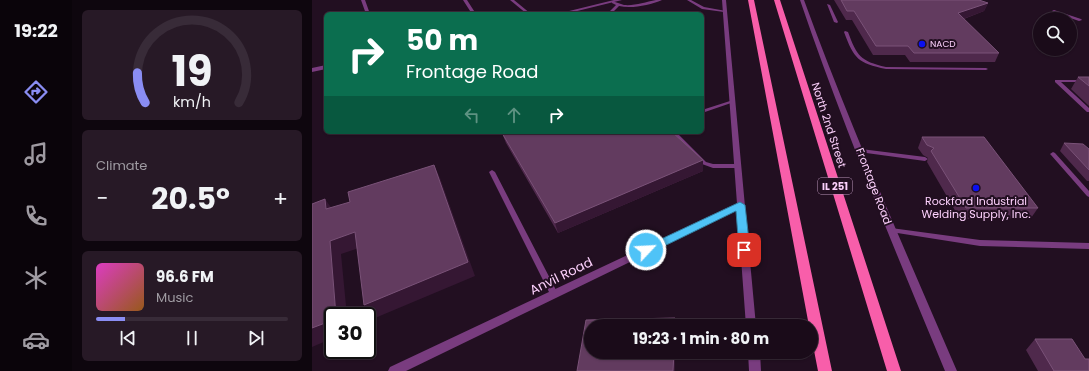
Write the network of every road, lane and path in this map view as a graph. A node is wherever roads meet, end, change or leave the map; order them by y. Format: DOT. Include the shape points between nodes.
graph roads {
  1 [pos="364,0"];
  2 [pos="465,0"];
  3 [pos="512,0"];
  4 [pos="660,0"];
  5 [pos="689,0"];
  6 [pos="724,0"];
  7 [pos="751,0"];
  8 [pos="777,0"];
  9 [pos="802,0"];
  10 [pos="619,2"];
  11 [pos="828,5"];
  12 [pos="724,11"];
  13 [pos="1054,11"];
  14 [pos="367,12"];
  15 [pos="473,12"];
  16 [pos="527,12"];
  17 [pos="568,12"];
  18 [pos="611,12"];
  19 [pos="1080,20"];
  20 [pos="836,22"];
  21 [pos="846,32"];
  22 [pos="324,67"];
  23 [pos="986,69"];
  24 [pos="312,70"];
  25 [pos="1089,81"];
  26 [pos="732,102"];
  27 [pos="704,111"];
  28 [pos="1089,111"];
  29 [pos="675,134"];
  30 [pos="861,151"];
  31 [pos="1053,154"];
  32 [pos="925,159"];
  33 [pos="737,166"];
  34 [pos="492,172"];
  35 [pos="1089,195"];
  36 [pos="740,205"];
  37 [pos="891,230"];
  38 [pos="1089,246"];
  39 [pos="554,294"];
  40 [pos="750,319"];
  41 [pos="754,359"];
  42 [pos="394,371"];
  43 [pos="755,371"];
  44 [pos="825,371"];
  45 [pos="894,371"];
  46 [pos="951,371"];
  1 -- 14 [label="street"];
  2 -- 15 [label="lane"];
  3 -- 16 [label="lane"];
  4 -- 10 [label="lane" via="631,6"];
  5 -- 12 [label="lane" via="703,8"];
  6 -- 12 [label="street"];
  7 -- 44 [label="main road"];
  8 -- 45 [label="main road, North 2nd Street / IL 251"];
  9 -- 30 [label="street, Frontage Road"];
  10 -- 17 [label="street"];
  10 -- 18 [label="lane"];
  11 -- 20 [label="lane"];
  12 -- 26 [label="street"];
  13 -- 19 [label="lane"];
  21 -- 23 [label="lane" via="854,53 867,64 886,68"];
  22 -- 24 [label="street"];
  25 -- 28 [label="lane" via="1057,81"];
  26 -- 27 [label="lane"];
  26 -- 33 [label="street"];
  29 -- 33 [label="lane" via="704,163 713,166"];
  30 -- 32 [label="lane"];
  30 -- 37 [label="street, Frontage Road"];
  31 -- 35 [label="lane"];
  33 -- 36 [label="street"];
  34 -- 39 [label="lane"];
  36 -- 39 [label="street, Anvil Road"];
  36 -- 40 [label="street"];
  37 -- 38 [label="lane" via="980,243"];
  37 -- 46 [label="street, Frontage Road"];
  39 -- 42 [label="street, Anvil Road"];
  41 -- 43 [label="street"];
}
